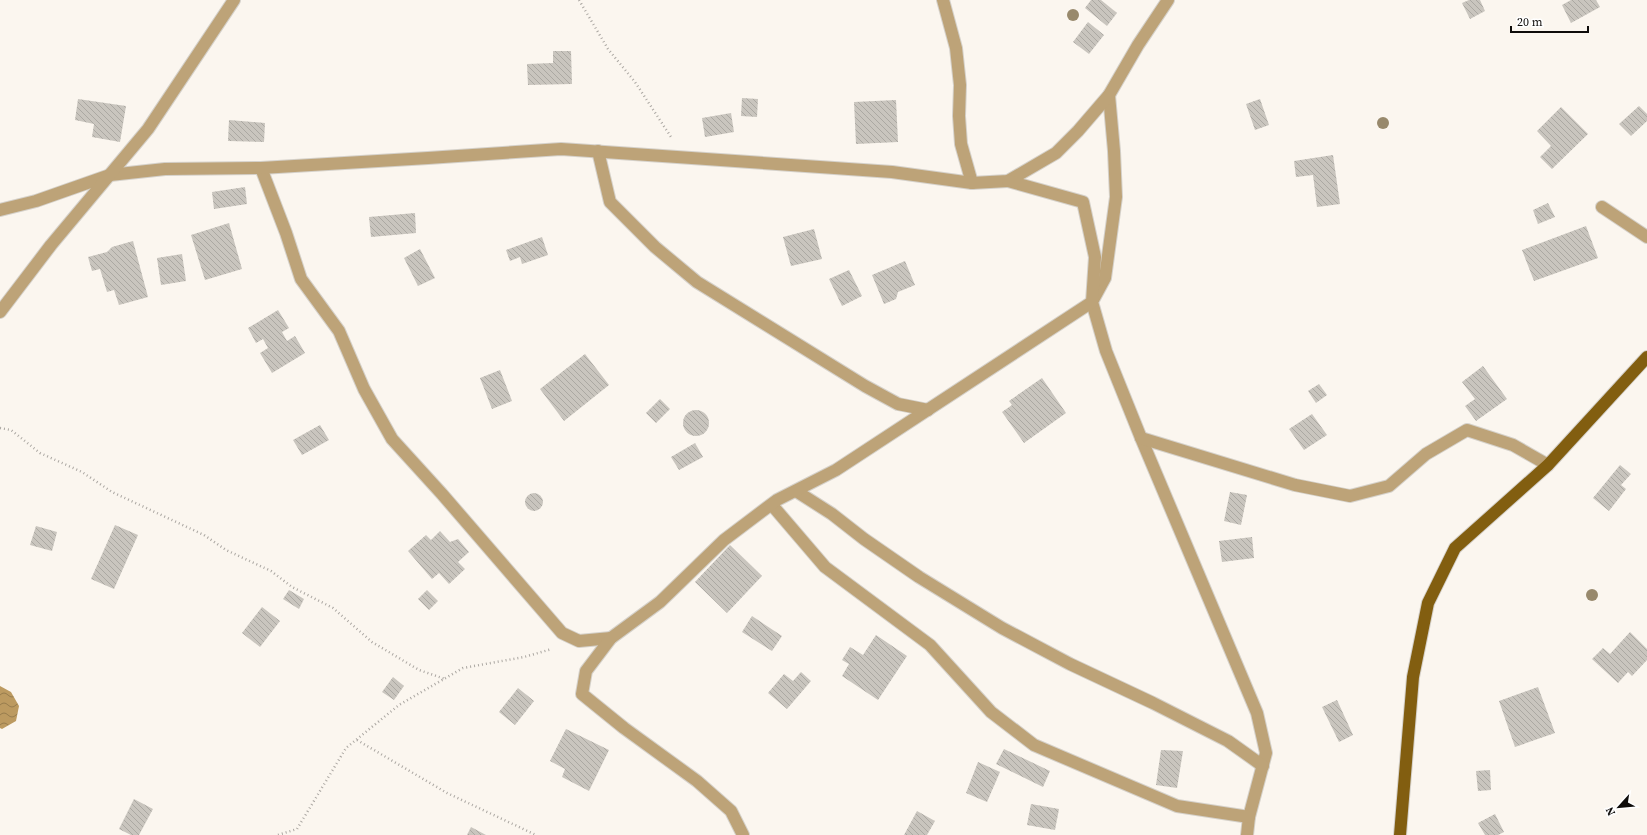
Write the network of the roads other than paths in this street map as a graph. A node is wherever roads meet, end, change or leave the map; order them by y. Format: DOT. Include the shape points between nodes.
graph roads {
  1 [pos="234,0"];
  2 [pos="943,0"];
  3 [pos="1168,0"];
  4 [pos="1109,95"];
  5 [pos="598,152"];
  6 [pos="261,168"];
  7 [pos="110,175"];
  8 [pos="1008,181"];
  9 [pos="972,183"];
  10 [pos="1602,206"];
  11 [pos="0,210"];
  12 [pos="1647,237"];
  13 [pos="1092,302"];
  14 [pos="0,312"];
  15 [pos="1647,358"];
  16 [pos="928,410"];
  17 [pos="1141,438"];
  18 [pos="1548,465"];
  19 [pos="796,491"];
  20 [pos="772,504"];
  21 [pos="611,638"];
  22 [pos="1263,766"];
  23 [pos="1249,817"];
  24 [pos="743,835"];
  25 [pos="1247,835"];
  26 [pos="1400,835"];
  1 -- 7 [label="street" via="148,129"];
  2 -- 9 [label="street" via="956,48 960,85 961,144"];
  3 -- 4 [label="street"];
  4 -- 8 [label="street" via="1056,153"];
  4 -- 13 [label="street" via="1116,197 1104,278"];
  5 -- 6 [label="street" via="561,148"];
  5 -- 9 [label="street" via="892,172"];
  5 -- 16 [label="street" via="610,202 697,282 865,386 898,404"];
  6 -- 7 [label="street" via="165,169"];
  6 -- 21 [label="street" via="301,279 339,331 364,389 392,439 562,633 579,641"];
  7 -- 11 [label="street" via="36,201"];
  7 -- 14 [label="street" via="51,245"];
  8 -- 9 [label="street"];
  8 -- 13 [label="street" via="1083,202 1095,257"];
  10 -- 12 [label="street"];
  13 -- 16 [label="street"];
  13 -- 17 [label="street" via="1106,351"];
  15 -- 18 [label="main road"];
  16 -- 19 [label="street" via="836,470"];
  17 -- 18 [label="street" via="1295,484 1350,496 1389,486 1426,454 1467,430 1513,445"];
  17 -- 22 [label="street" via="1257,713 1266,753"];
  18 -- 26 [label="main road" via="1455,548 1428,603 1413,677"];
  19 -- 20 [label="street"];
  19 -- 22 [label="street" via="919,577 1002,628 1228,741"];
  20 -- 21 [label="street" via="724,540 660,602"];
  20 -- 23 [label="street" via="825,567 930,645 991,712 1034,745 1177,806"];
  21 -- 24 [label="street" via="586,672 582,694 697,781 731,811"];
  22 -- 23 [label="street"];
  23 -- 25 [label="street"];
}
